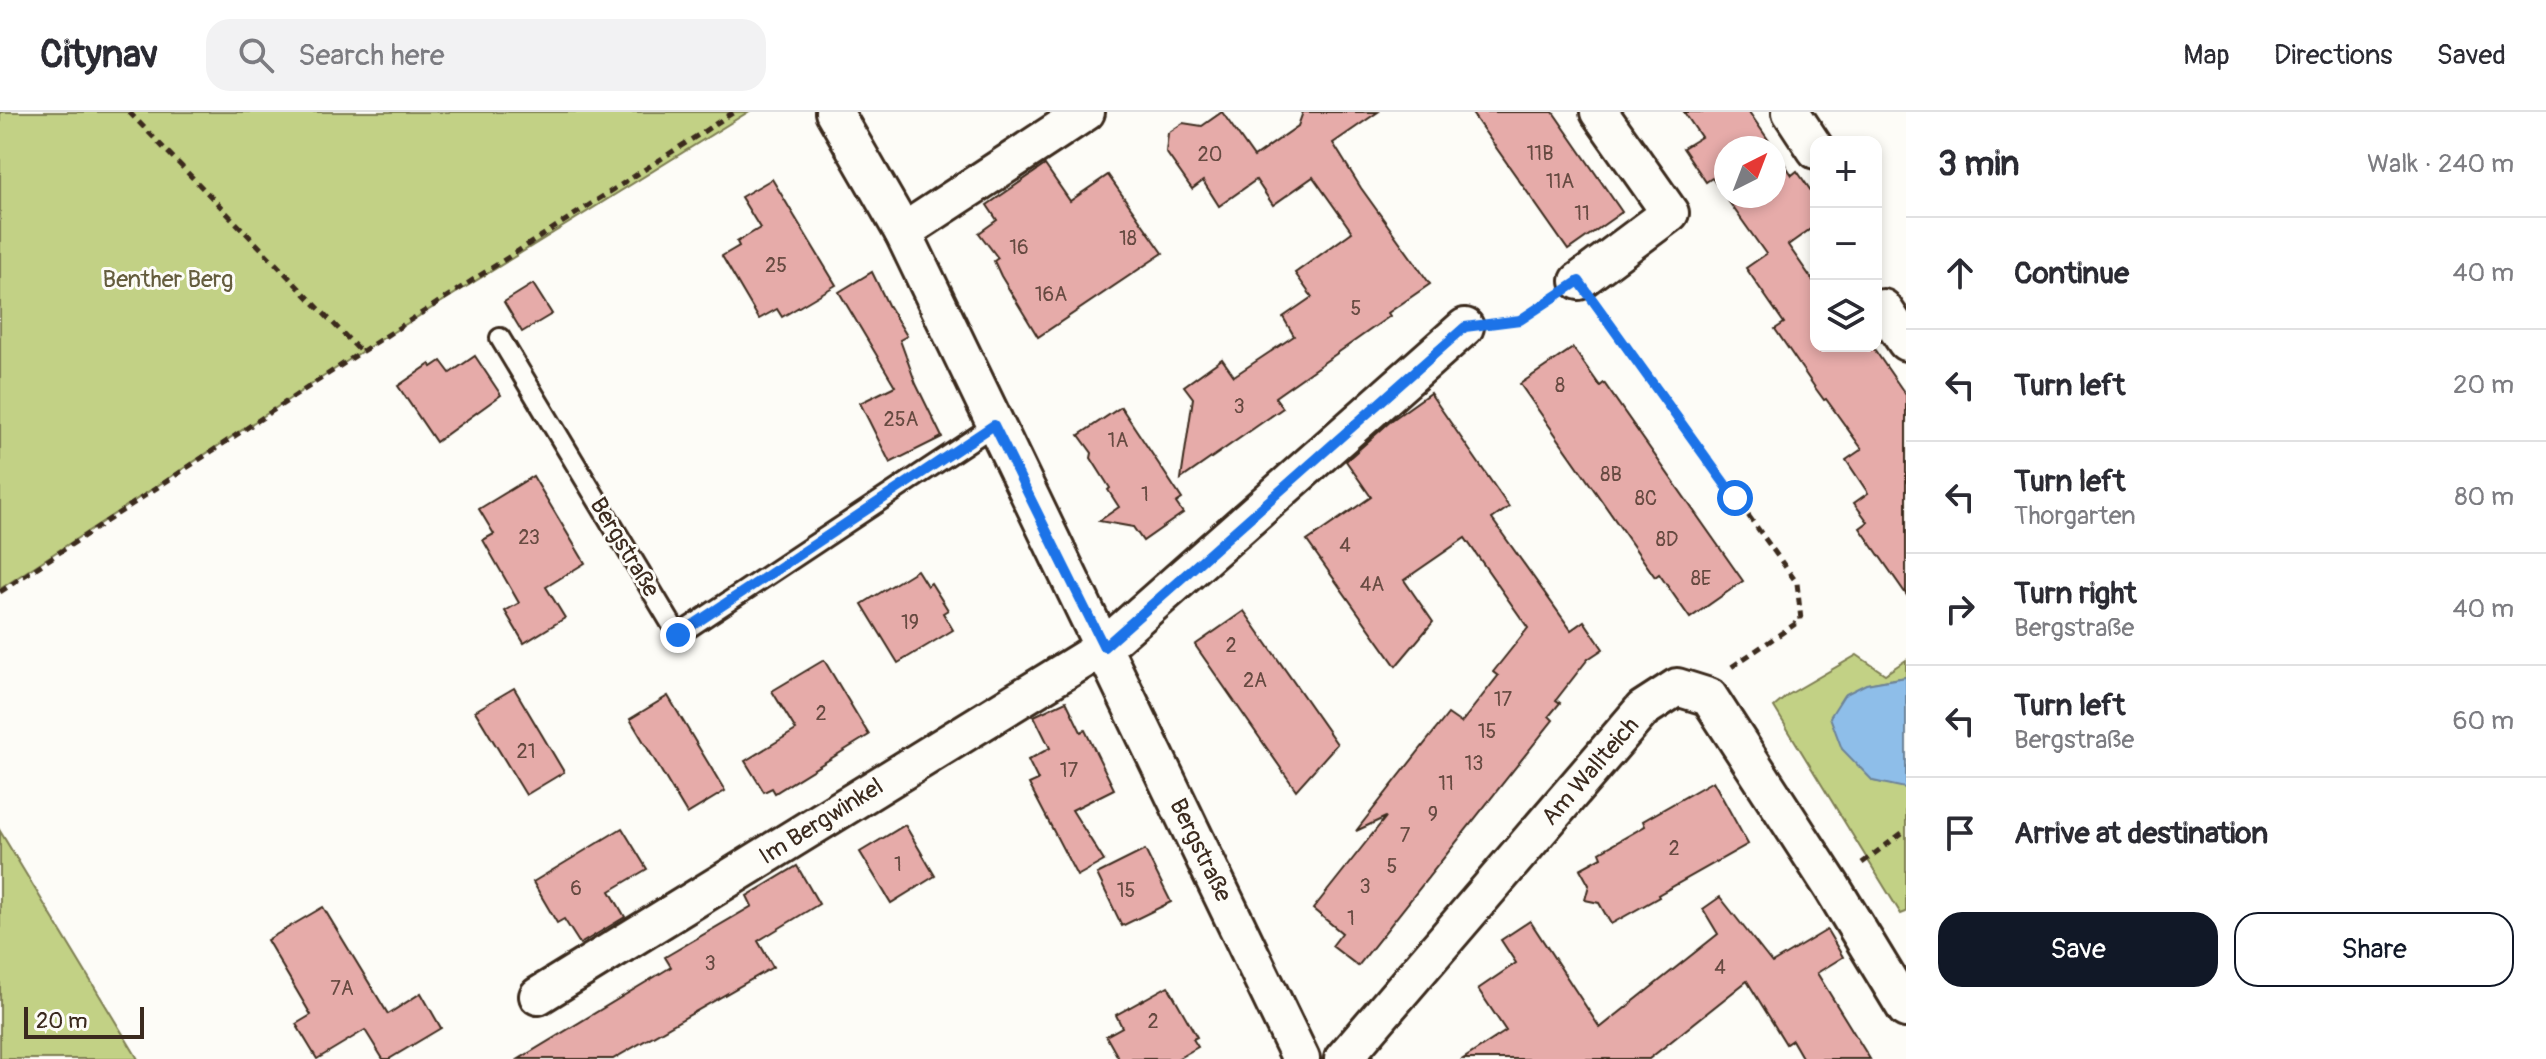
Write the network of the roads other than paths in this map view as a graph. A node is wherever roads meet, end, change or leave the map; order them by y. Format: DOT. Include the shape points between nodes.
graph roads {
  1 [pos="834,112"];
  2 [pos="1086,112"];
  3 [pos="1599,112"];
  4 [pos="1791,112"];
  5 [pos="1810,141"];
  6 [pos="903,232"];
  7 [pos="1579,281"];
  8 [pos="1883,308"];
  9 [pos="1465,327"];
  10 [pos="500,338"];
  11 [pos="1906,342"];
  12 [pos="994,425"];
  13 [pos="1104,647"];
  14 [pos="538,996"];
  15 [pos="1906,1009"];
  16 [pos="1301,1059"];
  17 [pos="1343,1059"];
  1 -- 6 [label="street, Bergstraße"];
  2 -- 6 [label="street"];
  3 -- 7 [label="street" via="1670,213"];
  4 -- 5 [label="street"];
  6 -- 12 [label="street, Bergstraße"];
  8 -- 11 [label="street"];
  9 -- 13 [label="street, Im Bergwinkel"];
  10 -- 12 [label="lane, Bergstraße" via="678,635"];
  12 -- 13 [label="street, Bergstraße"];
  13 -- 14 [label="street, Im Bergwinkel"];
  13 -- 16 [label="street, Bergstraße"];
  15 -- 17 [label="street, Am Wallteich" via="1709,697 1677,687 1643,709"];
}
